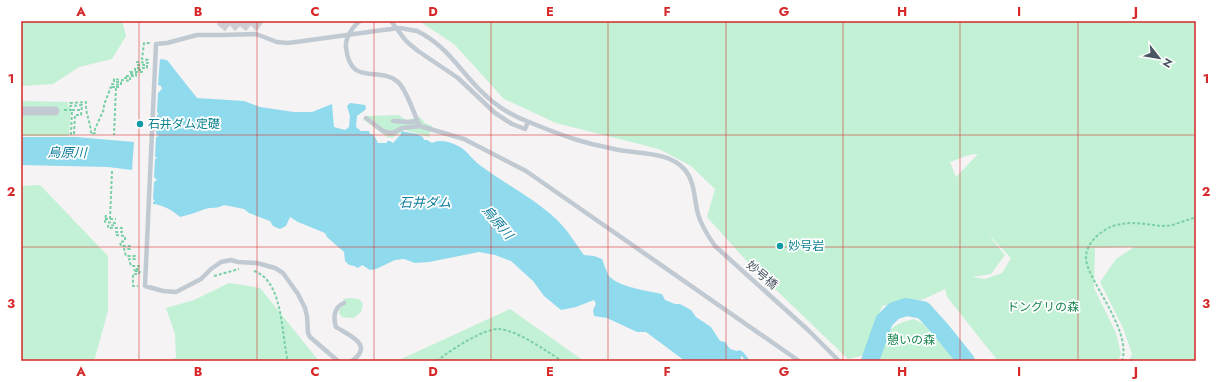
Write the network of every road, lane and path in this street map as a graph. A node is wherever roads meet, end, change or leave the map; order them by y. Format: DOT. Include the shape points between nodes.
graph roads {
  1 [pos="360,21"];
  2 [pos="391,21"];
  3 [pos="144,49"];
  4 [pos="112,87"];
  5 [pos="116,87"];
  6 [pos="121,87"];
  7 [pos="72,110"];
  8 [pos="82,110"];
  9 [pos="21,111"];
  10 [pos="55,111"];
  11 [pos="366,118"];
  12 [pos="393,121"];
  13 [pos="417,121"];
  14 [pos="528,122"];
  15 [pos="420,126"];
  16 [pos="114,135"];
  17 [pos="112,171"];
  18 [pos="106,215"];
  19 [pos="1196,216"];
  20 [pos="105,219"];
  21 [pos="110,219"];
  22 [pos="116,219"];
  23 [pos="240,269"];
  24 [pos="252,270"];
  25 [pos="201,279"];
  26 [pos="133,285"];
  27 [pos="344,303"];
  28 [pos="288,361"];
  29 [pos="338,361"];
  30 [pos="352,361"];
  31 [pos="437,361"];
  32 [pos="562,361"];
  33 [pos="799,361"];
  34 [pos="838,361"];
  35 [pos="1122,361"];
  1 -- 13 [label="lane" via="354,26 346,43 347,54 353,68 360,73 388,77 396,81 403,87"];
  2 -- 14 [label="lane" via="406,41 449,72 495,113 525,129"];
  3 -- 4 [label="path" via="142,59 148,60 148,63 137,62 137,65 147,68 135,68 142,72 130,72 136,76 125,76 130,78 130,81 114,79 114,82 121,84 112,84"];
  4 -- 5 [label="path"];
  4 -- 8 [label="path" via="95,133 91,134 86,102 70,103 70,106 82,105"];
  5 -- 6 [label="path"];
  5 -- 16 [label="path"];
  7 -- 8 [label="path"];
  7 -- 8 [label="path" via="71,134 74,134 75,115 81,115"];
  7 -- 10 [label="path"];
  9 -- 10 [label="street"];
  11 -- 15 [label="lane" via="383,131 390,133 402,128"];
  12 -- 13 [label="lane"];
  13 -- 15 [label="lane"];
  14 -- 25 [label="lane, 妙号橋, bridge" via="498,106 478,88 440,45 417,31 389,29 287,43 256,34 197,35 156,44 145,286 176,292"];
  14 -- 34 [label="lane, 妙号橋" via="580,141 661,156 674,162 691,180 698,215 714,246 818,338"];
  15 -- 33 [label="lane" via="464,139 526,171"];
  17 -- 21 [label="path"];
  18 -- 20 [label="path"];
  19 -- 35 [label="path" via="1166,226 1124,223 1105,229 1094,238 1086,258 1090,272 1123,341"];
  20 -- 21 [label="path"];
  20 -- 26 [label="path" via="105,222 115,223 108,228 122,228 122,232 116,232 116,236 125,236 125,241 120,242 121,246 130,246 130,249 124,249 126,256 134,256 135,259 130,259 131,266 139,266 139,269 134,269 138,273 133,274"];
  21 -- 22 [label="path"];
  23 -- 25 [label="path"];
  24 -- 28 [label="path" via="269,280 278,304"];
  25 -- 29 [label="lane" via="221,262 231,260 257,263 280,271 298,294 305,308 310,337"];
  27 -- 30 [label="lane" via="337,308 334,320 336,327 358,340 360,350"];
  31 -- 32 [label="path" via="484,333 499,329 522,337"];
}
